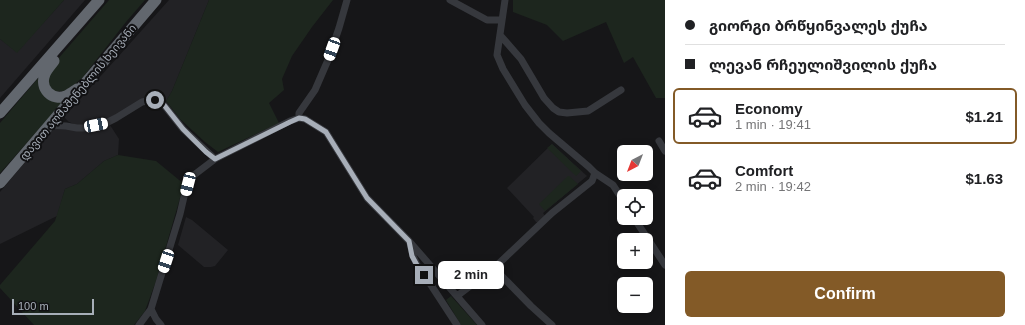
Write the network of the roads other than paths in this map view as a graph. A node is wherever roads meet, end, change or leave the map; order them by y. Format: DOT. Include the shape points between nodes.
graph roads {
  1 [pos="99,0"];
  2 [pos="156,0"];
  3 [pos="347,0"];
  4 [pos="450,0"];
  5 [pos="505,0"];
  6 [pos="502,20"];
  7 [pos="500,35"];
  8 [pos="65,39"];
  9 [pos="84,84"];
  10 [pos="621,90"];
  11 [pos="62,110"];
  12 [pos="0,113"];
  13 [pos="299,118"];
  14 [pos="49,125"];
  15 [pos="66,126"];
  16 [pos="659,141"];
  17 [pos="665,150"];
  18 [pos="215,159"];
  19 [pos="595,173"];
  20 [pos="0,183"];
  21 [pos="617,191"];
  22 [pos="639,225"];
  23 [pos="409,241"];
  24 [pos="665,265"];
  25 [pos="494,268"];
  26 [pos="457,296"];
  27 [pos="151,309"];
  28 [pos="139,325"];
  29 [pos="161,325"];
  30 [pos="457,325"];
  31 [pos="482,325"];
  32 [pos="552,325"];
  1 -- 8 [label="highway"];
  2 -- 9 [label="highway, დავით აღმაშენებლის ხეივანი"];
  3 -- 13 [label="street" via="328,60 315,90 299,113"];
  4 -- 6 [label="street" via="487,20"];
  5 -- 6 [label="street"];
  6 -- 7 [label="street"];
  7 -- 10 [label="street" via="521,59 544,98 559,112 588,111"];
  7 -- 19 [label="street" via="497,55 525,105 549,133"];
  8 -- 9 [label="highway" via="44,76 46,91 52,96 68,96"];
  8 -- 12 [label="highway"];
  9 -- 11 [label="highway, დავით აღმაშენებლის ხეივანი"];
  11 -- 14 [label="highway, დავით აღმაშენებლის ხეივანი"];
  11 -- 15 [label="street"];
  13 -- 18 [label="street"];
  13 -- 23 [label="street" via="326,132 367,198"];
  14 -- 15 [label="street"];
  14 -- 20 [label="highway, დავით აღმაშენებლის ხეივანი"];
  15 -- 18 [label="street" via="84,128 104,124 142,102 155,100 164,105 183,129"];
  16 -- 17 [label="street"];
  18 -- 27 [label="street" via="194,175 188,184"];
  19 -- 21 [label="street" via="613,185"];
  19 -- 25 [label="street" via="592,181"];
  22 -- 24 [label="street"];
  23 -- 26 [label="street"];
  23 -- 30 [label="street" via="412,256 419,269"];
  25 -- 26 [label="street"];
  25 -- 32 [label="street"];
  26 -- 31 [label="street"];
  27 -- 28 [label="street"];
  27 -- 29 [label="street"];
}
